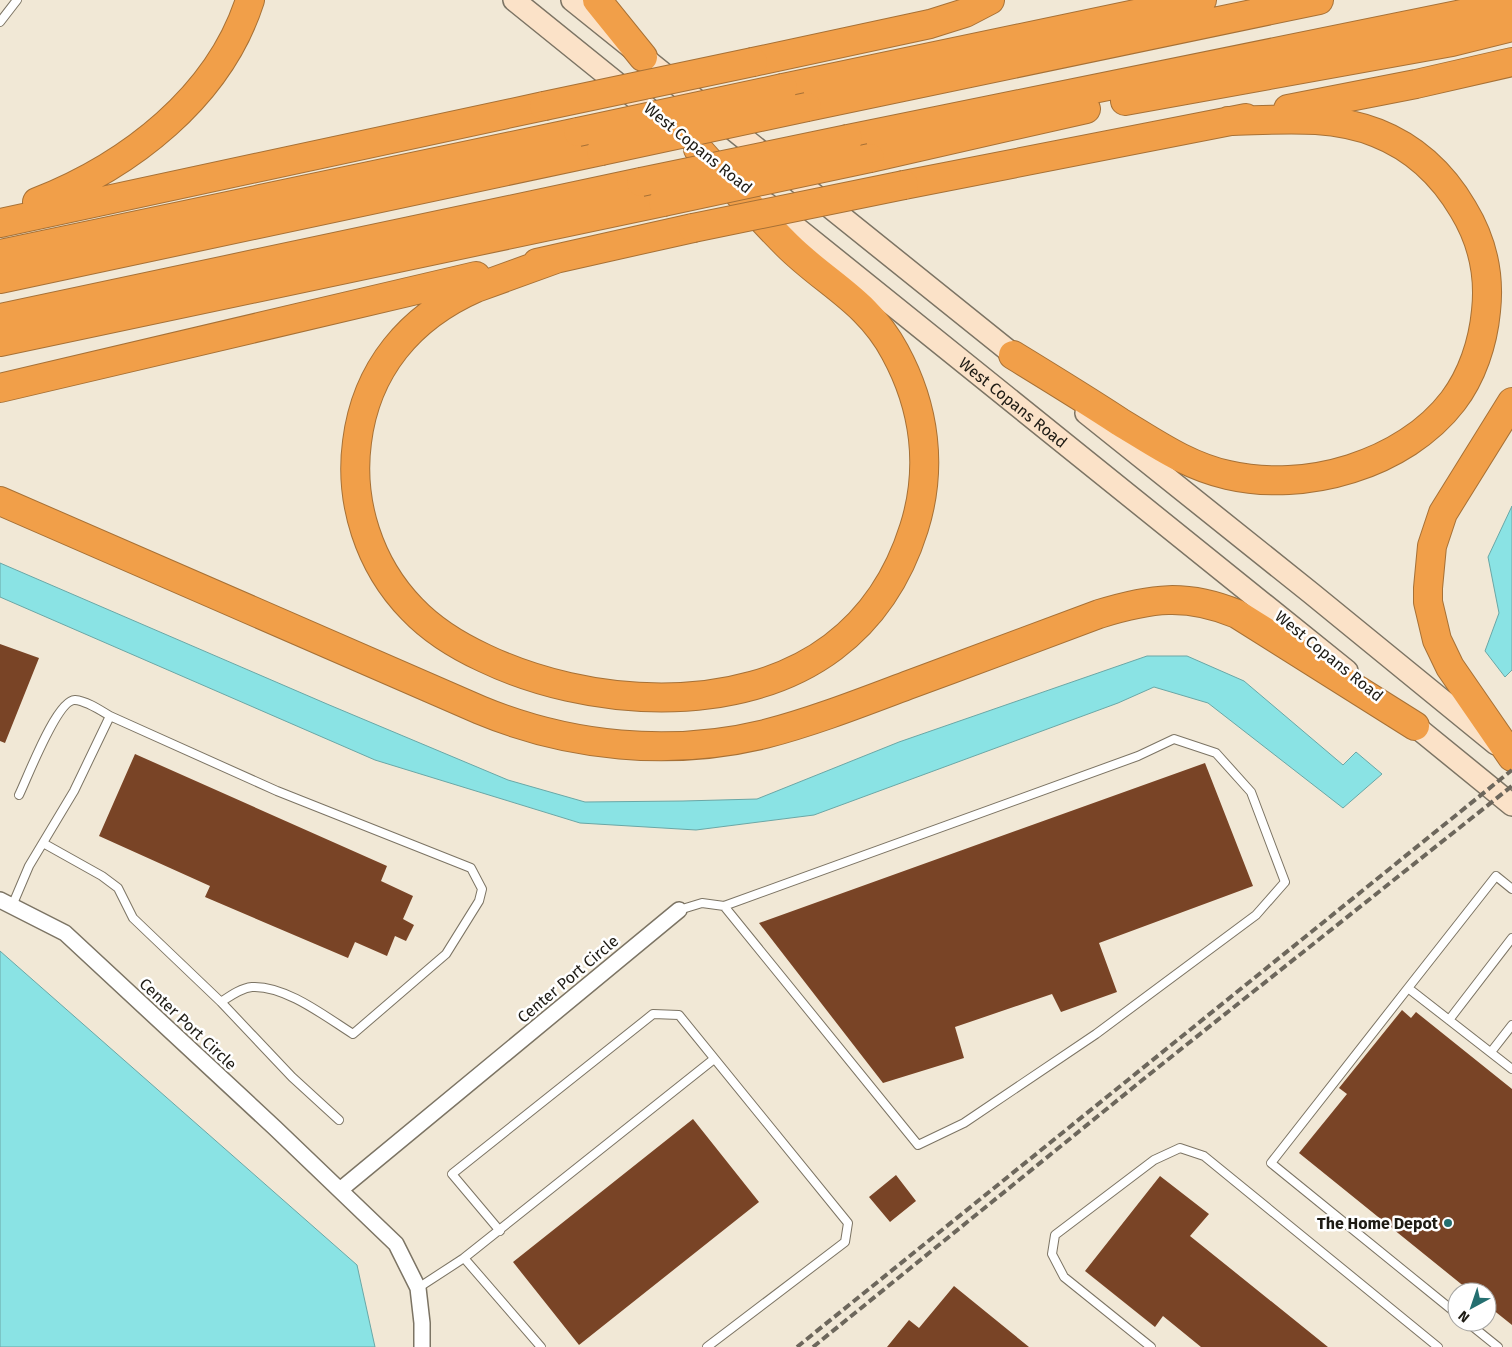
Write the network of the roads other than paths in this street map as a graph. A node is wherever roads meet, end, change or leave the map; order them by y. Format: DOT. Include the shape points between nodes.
graph roads {
  1 [pos="17,0"];
  2 [pos="250,0"];
  3 [pos="514,0"];
  4 [pos="572,0"];
  5 [pos="597,0"];
  6 [pos="990,0"];
  7 [pos="1202,0"];
  8 [pos="1320,0"];
  9 [pos="1512,1"];
  10 [pos="0,22"];
  11 [pos="1512,27"];
  12 [pos="643,57"];
  13 [pos="1512,62"];
  14 [pos="1228,121"];
  15 [pos="698,148"];
  16 [pos="0,214"];
  17 [pos="0,223"];
  18 [pos="0,254"];
  19 [pos="556,259"];
  20 [pos="0,279"];
  21 [pos="0,318"];
  22 [pos="0,342"];
  23 [pos="1013,355"];
  24 [pos="0,388"];
  25 [pos="1512,402"];
  26 [pos="0,502"];
  27 [pos="110,716"];
  28 [pos="1415,726"];
  29 [pos="1512,757"];
  30 [pos="19,796"];
  31 [pos="1512,805"];
  32 [pos="43,843"];
  33 [pos="1512,889"];
  34 [pos="6,903"];
  35 [pos="724,906"];
  36 [pos="679,910"];
  37 [pos="1512,938"];
  38 [pos="1408,988"];
  39 [pos="221,1002"];
  40 [pos="1449,1020"];
  41 [pos="1512,1025"];
  42 [pos="1491,1052"];
  43 [pos="714,1059"];
  44 [pos="1512,1068"];
  45 [pos="339,1120"];
  46 [pos="340,1190"];
  47 [pos="500,1231"];
  48 [pos="464,1258"];
  49 [pos="418,1288"];
  50 [pos="1447,1306"];
  51 [pos="1479,1332"];
  52 [pos="422,1347"];
  53 [pos="541,1347"];
  54 [pos="707,1347"];
  55 [pos="1151,1347"];
  56 [pos="1438,1347"];
  57 [pos="1498,1347"];
  1 -- 10 [label="lane"];
  2 -- 16 [label="highway" via="231,45 209,77 184,106 144,142 117,162 68,189"];
  3 -- 15 [label="main road, West Copans Road"];
  4 -- 12 [label="main road"];
  5 -- 12 [label="highway"];
  6 -- 17 [label="highway, bridge" via="965,13 930,24"];
  7 -- 18 [label="highway, bridge"];
  8 -- 20 [label="highway, bridge"];
  9 -- 21 [label="highway, bridge"];
  11 -- 22 [label="highway, bridge" via="1452,42 1102,106"];
  12 -- 23 [label="main road"];
  13 -- 14 [label="highway"];
  14 -- 19 [label="highway, bridge" via="693,228"];
  14 -- 23 [label="highway" via="1302,120 1361,127 1412,152 1427,163 1449,188 1468,216 1480,245 1487,281 1484,326 1478,350 1466,382 1452,403 1400,446 1354,468 1303,480 1255,480 1208,470 1174,456"];
  15 -- 19 [label="highway" via="789,247 872,318 895,350 913,389 924,446 924,483 911,540 887,591 863,620 834,646 781,676 739,689 666,698 597,693 526,676 471,652 442,635 414,612 391,584 366,536 355,482 359,426 372,384 398,345 428,315 470,290"];
  15 -- 28 [label="main road, West Copans Road"];
  19 -- 24 [label="highway"];
  23 -- 29 [label="main road"];
  25 -- 29 [label="highway" via="1443,514 1432,546 1428,602 1437,640 1450,667"];
  26 -- 28 [label="highway" via="480,710 527,727 576,739 654,746 711,743 763,734 835,712 1099,614 1130,604 1169,600 1199,602 1237,614"];
  27 -- 30 [label="lane" via="90,704 73,700 66,703 55,717"];
  27 -- 32 [label="lane" via="74,791"];
  27 -- 39 [label="lane" via="277,791 471,868 482,889 479,901 446,954 353,1034 281,991 252,987"];
  28 -- 31 [label="main road, West Copans Road"];
  32 -- 34 [label="lane"];
  32 -- 39 [label="lane" via="118,888 133,918"];
  33 -- 38 [label="lane" via="1496,876"];
  34 -- 46 [label="street, Center Port Circle" via="65,933"];
  35 -- 35 [label="lane" via="1138,756 1174,739 1216,753 1251,792 1285,882 1256,915 1096,1034 964,1123 918,1145"];
  35 -- 36 [label="lane" via="702,903"];
  36 -- 46 [label="street, Center Port Circle"];
  37 -- 40 [label="lane"];
  38 -- 40 [label="lane"];
  38 -- 50 [label="lane" via="1271,1163"];
  39 -- 45 [label="lane" via="292,1077"];
  40 -- 42 [label="lane"];
  41 -- 42 [label="lane"];
  42 -- 44 [label="lane"];
  43 -- 47 [label="lane"];
  43 -- 47 [label="lane" via="679,1015 653,1014 452,1174"];
  43 -- 54 [label="lane" via="848,1222 845,1242"];
  46 -- 49 [label="street, Center Port Circle" via="396,1244"];
  47 -- 48 [label="lane"];
  48 -- 49 [label="lane"];
  48 -- 53 [label="lane"];
  49 -- 52 [label="street, Center Port Circle"];
  51 -- 57 [label="lane"];
  55 -- 56 [label="lane" via="1064,1278 1052,1254 1055,1235 1154,1160 1180,1148 1204,1156"];
}
